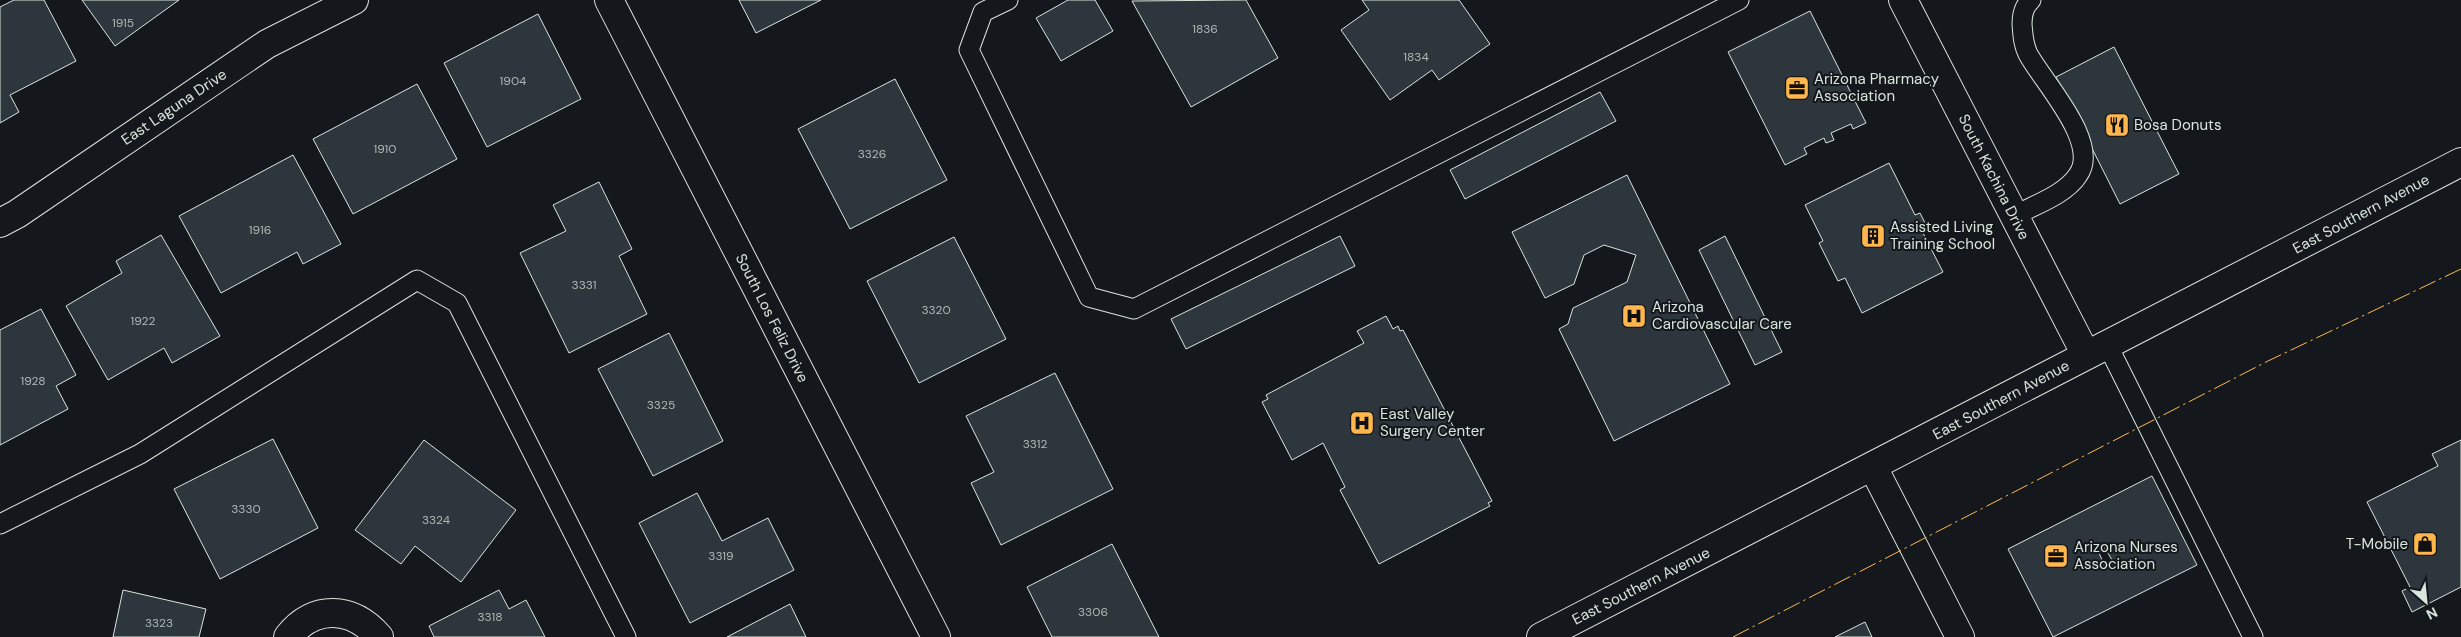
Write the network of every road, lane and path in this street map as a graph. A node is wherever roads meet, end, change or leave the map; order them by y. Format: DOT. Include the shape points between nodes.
graph roads {
  1 [pos="354,0"];
  2 [pos="608,0"];
  3 [pos="1008,0"];
  4 [pos="1739,0"];
  5 [pos="1903,0"];
  6 [pos="2031,0"];
  7 [pos="2461,162"];
  8 [pos="2014,216"];
  9 [pos="0,223"];
  10 [pos="2097,350"];
  11 [pos="1873,467"];
  12 [pos="0,524"];
  13 [pos="288,637"];
  14 [pos="379,637"];
  15 [pos="626,637"];
  16 [pos="936,637"];
  17 [pos="1541,637"];
  18 [pos="1960,637"];
  19 [pos="2253,637"];
  1 -- 9 [label="street, East Laguna Drive" via="267,44"];
  2 -- 16 [label="street, South Los Feliz Drive"];
  3 -- 4 [label="lane" via="983,12 969,50 1089,297 1134,309"];
  5 -- 8 [label="street, South Kachina Drive"];
  6 -- 8 [label="lane" via="2022,17 2023,42 2063,107 2084,154 2078,176 2065,188"];
  7 -- 10 [label="street, East Southern Avenue"];
  8 -- 10 [label="street, South Kachina Drive"];
  10 -- 11 [label="street, East Southern Avenue"];
  10 -- 19 [label="lane"];
  11 -- 17 [label="street, East Southern Avenue"];
  11 -- 18 [label="street"];
  12 -- 15 [label="lane" via="140,454 417,280 457,303"];
  13 -- 14 [label="street" via="297,625 313,616 331,612 350,615 366,623"];
}
